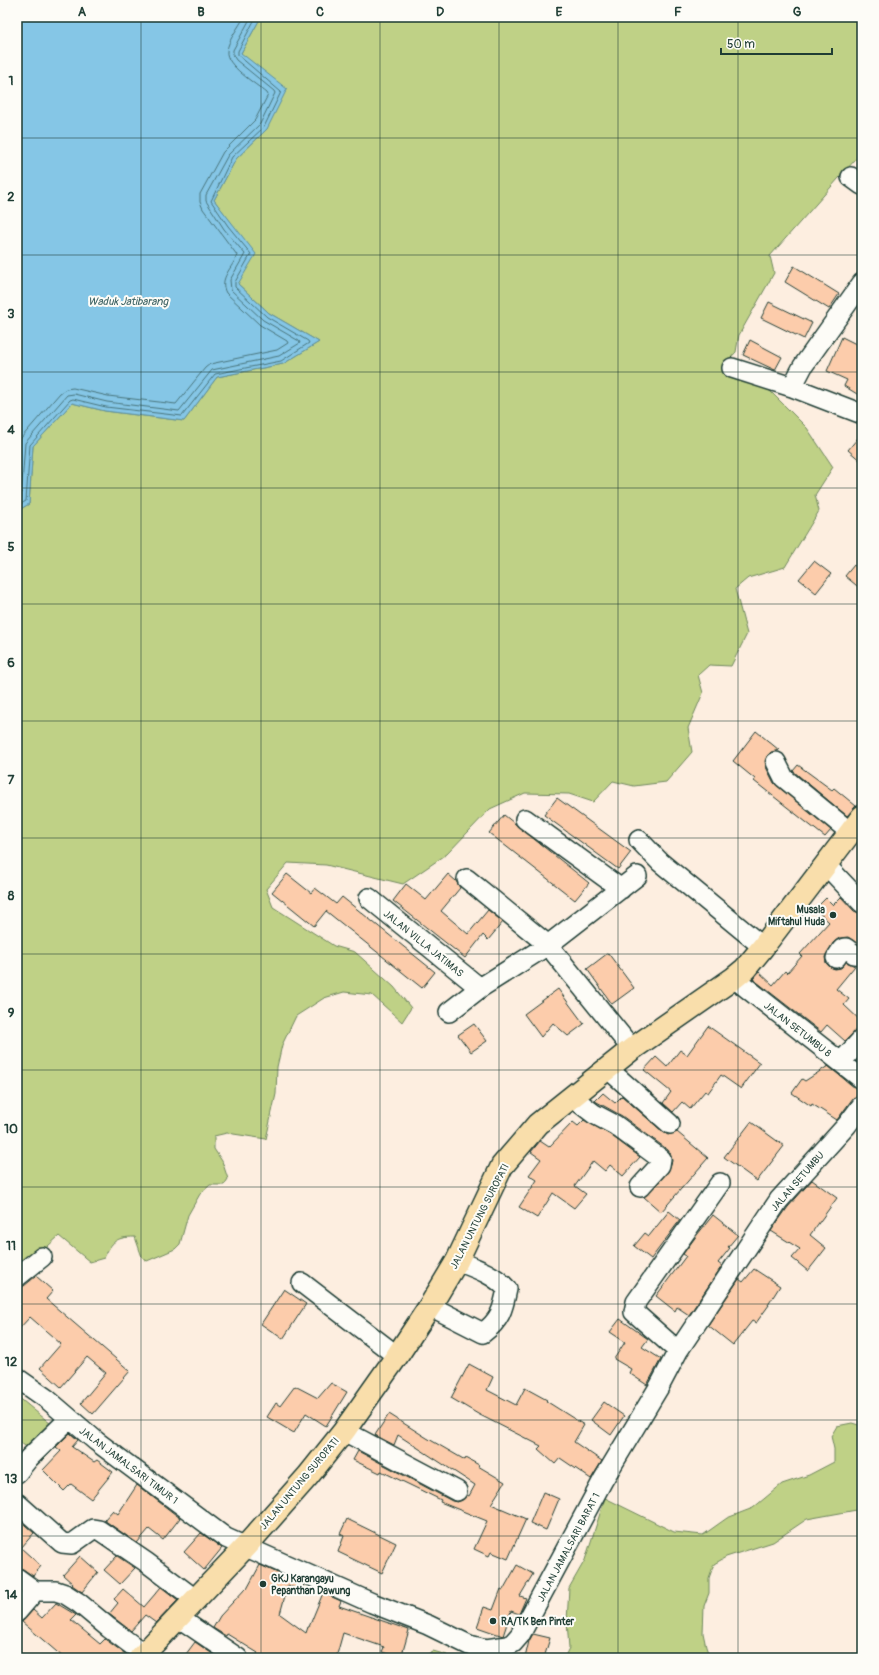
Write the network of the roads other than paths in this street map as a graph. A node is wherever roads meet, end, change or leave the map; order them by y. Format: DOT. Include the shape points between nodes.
graph roads {
  1 [pos="862,283"];
  2 [pos="732,368"];
  3 [pos="792,387"];
  4 [pos="862,414"];
  5 [pos="776,762"];
  6 [pos="524,819"];
  7 [pos="856,824"];
  8 [pos="639,840"];
  9 [pos="825,864"];
  10 [pos="637,876"];
  11 [pos="467,879"];
  12 [pos="621,889"];
  13 [pos="369,898"];
  14 [pos="862,903"];
  15 [pos="548,945"];
  16 [pos="763,947"];
  17 [pos="862,954"];
  18 [pos="836,958"];
  19 [pos="734,978"];
  20 [pos="480,988"];
  21 [pos="449,1012"];
  22 [pos="862,1039"];
  23 [pos="632,1049"];
  24 [pos="841,1062"];
  25 [pos="606,1068"];
  26 [pos="862,1079"];
  27 [pos="572,1096"];
  28 [pos="862,1105"];
  29 [pos="670,1124"];
  30 [pos="720,1183"];
  31 [pos="640,1187"];
  32 [pos="42,1257"];
  33 [pos="457,1261"];
  34 [pos="17,1277"];
  35 [pos="302,1283"];
  36 [pos="430,1306"];
  37 [pos="678,1351"];
  38 [pos="397,1356"];
  39 [pos="17,1378"];
  40 [pos="69,1419"];
  41 [pos="344,1430"];
  42 [pos="23,1453"];
  43 [pos="17,1473"];
  44 [pos="457,1491"];
  45 [pos="17,1503"];
  46 [pos="246,1546"];
  47 [pos="17,1578"];
  48 [pos="35,1592"];
  49 [pos="195,1599"];
  50 [pos="17,1612"];
  51 [pos="179,1618"];
  52 [pos="484,1654"];
  53 [pos="142,1656"];
  54 [pos="238,1658"];
  1 -- 3 [label="street" via="803,366"];
  2 -- 3 [label="street"];
  3 -- 4 [label="street"];
  5 -- 7 [label="street" via="784,778"];
  6 -- 12 [label="street"];
  7 -- 9 [label="main road, JALAN UNTUNG SUROPATI"];
  8 -- 16 [label="street" via="666,867"];
  9 -- 14 [label="street"];
  9 -- 16 [label="main road, JALAN UNTUNG SUROPATI"];
  10 -- 12 [label="street"];
  11 -- 15 [label="street"];
  12 -- 15 [label="street"];
  13 -- 20 [label="street, JALAN VILLA JATIMAS"];
  15 -- 20 [label="street"];
  15 -- 23 [label="street"];
  16 -- 19 [label="main road, JALAN UNTUNG SUROPATI"];
  17 -- 18 [label="street" via="854,954 846,948 842,949"];
  19 -- 23 [label="main road, JALAN UNTUNG SUROPATI"];
  19 -- 24 [label="street, JALAN SETUMBU 8"];
  20 -- 21 [label="street"];
  22 -- 24 [label="street"];
  23 -- 25 [label="main road, JALAN UNTUNG SUROPATI"];
  24 -- 26 [label="street, JALAN SETUMBU 8"];
  25 -- 27 [label="main road, JALAN UNTUNG SUROPATI"];
  25 -- 29 [label="street"];
  27 -- 31 [label="street" via="661,1159 660,1165"];
  27 -- 33 [label="main road, JALAN UNTUNG SUROPATI" via="538,1124 502,1166"];
  28 -- 37 [label="street, JALAN SETUMBU" via="779,1200"];
  30 -- 37 [label="street" via="636,1302 634,1312"];
  32 -- 34 [label="street"];
  33 -- 36 [label="main road, JALAN UNTUNG SUROPATI"];
  33 -- 36 [label="street" via="500,1281 507,1289 504,1308 494,1325 483,1333"];
  35 -- 38 [label="street"];
  36 -- 38 [label="main road, JALAN UNTUNG SUROPATI"];
  37 -- 52 [label="street, JALAN JAMALSARI BARAT 1" via="603,1480 520,1635 513,1643"];
  38 -- 41 [label="main road, JALAN UNTUNG SUROPATI"];
  39 -- 40 [label="street, JALAN JAMALSARI TIMUR 1" via="47,1399"];
  40 -- 42 [label="street"];
  40 -- 46 [label="street, JALAN JAMALSARI TIMUR 1" via="96,1442 226,1538"];
  41 -- 44 [label="street"];
  41 -- 46 [label="main road, JALAN UNTUNG SUROPATI" via="308,1476"];
  42 -- 43 [label="street"];
  45 -- 49 [label="street" via="62,1543 72,1544 93,1529 98,1530"];
  46 -- 49 [label="main road, JALAN UNTUNG SUROPATI"];
  46 -- 52 [label="street, JALAN JAMALSARI BARAT 1" via="372,1603 428,1625"];
  47 -- 48 [label="street"];
  48 -- 50 [label="street"];
  48 -- 53 [label="street" via="56,1591 65,1594"];
  49 -- 51 [label="main road, JALAN UNTUNG SUROPATI"];
  51 -- 53 [label="main road, JALAN UNTUNG SUROPATI"];
  51 -- 54 [label="street"];
}
